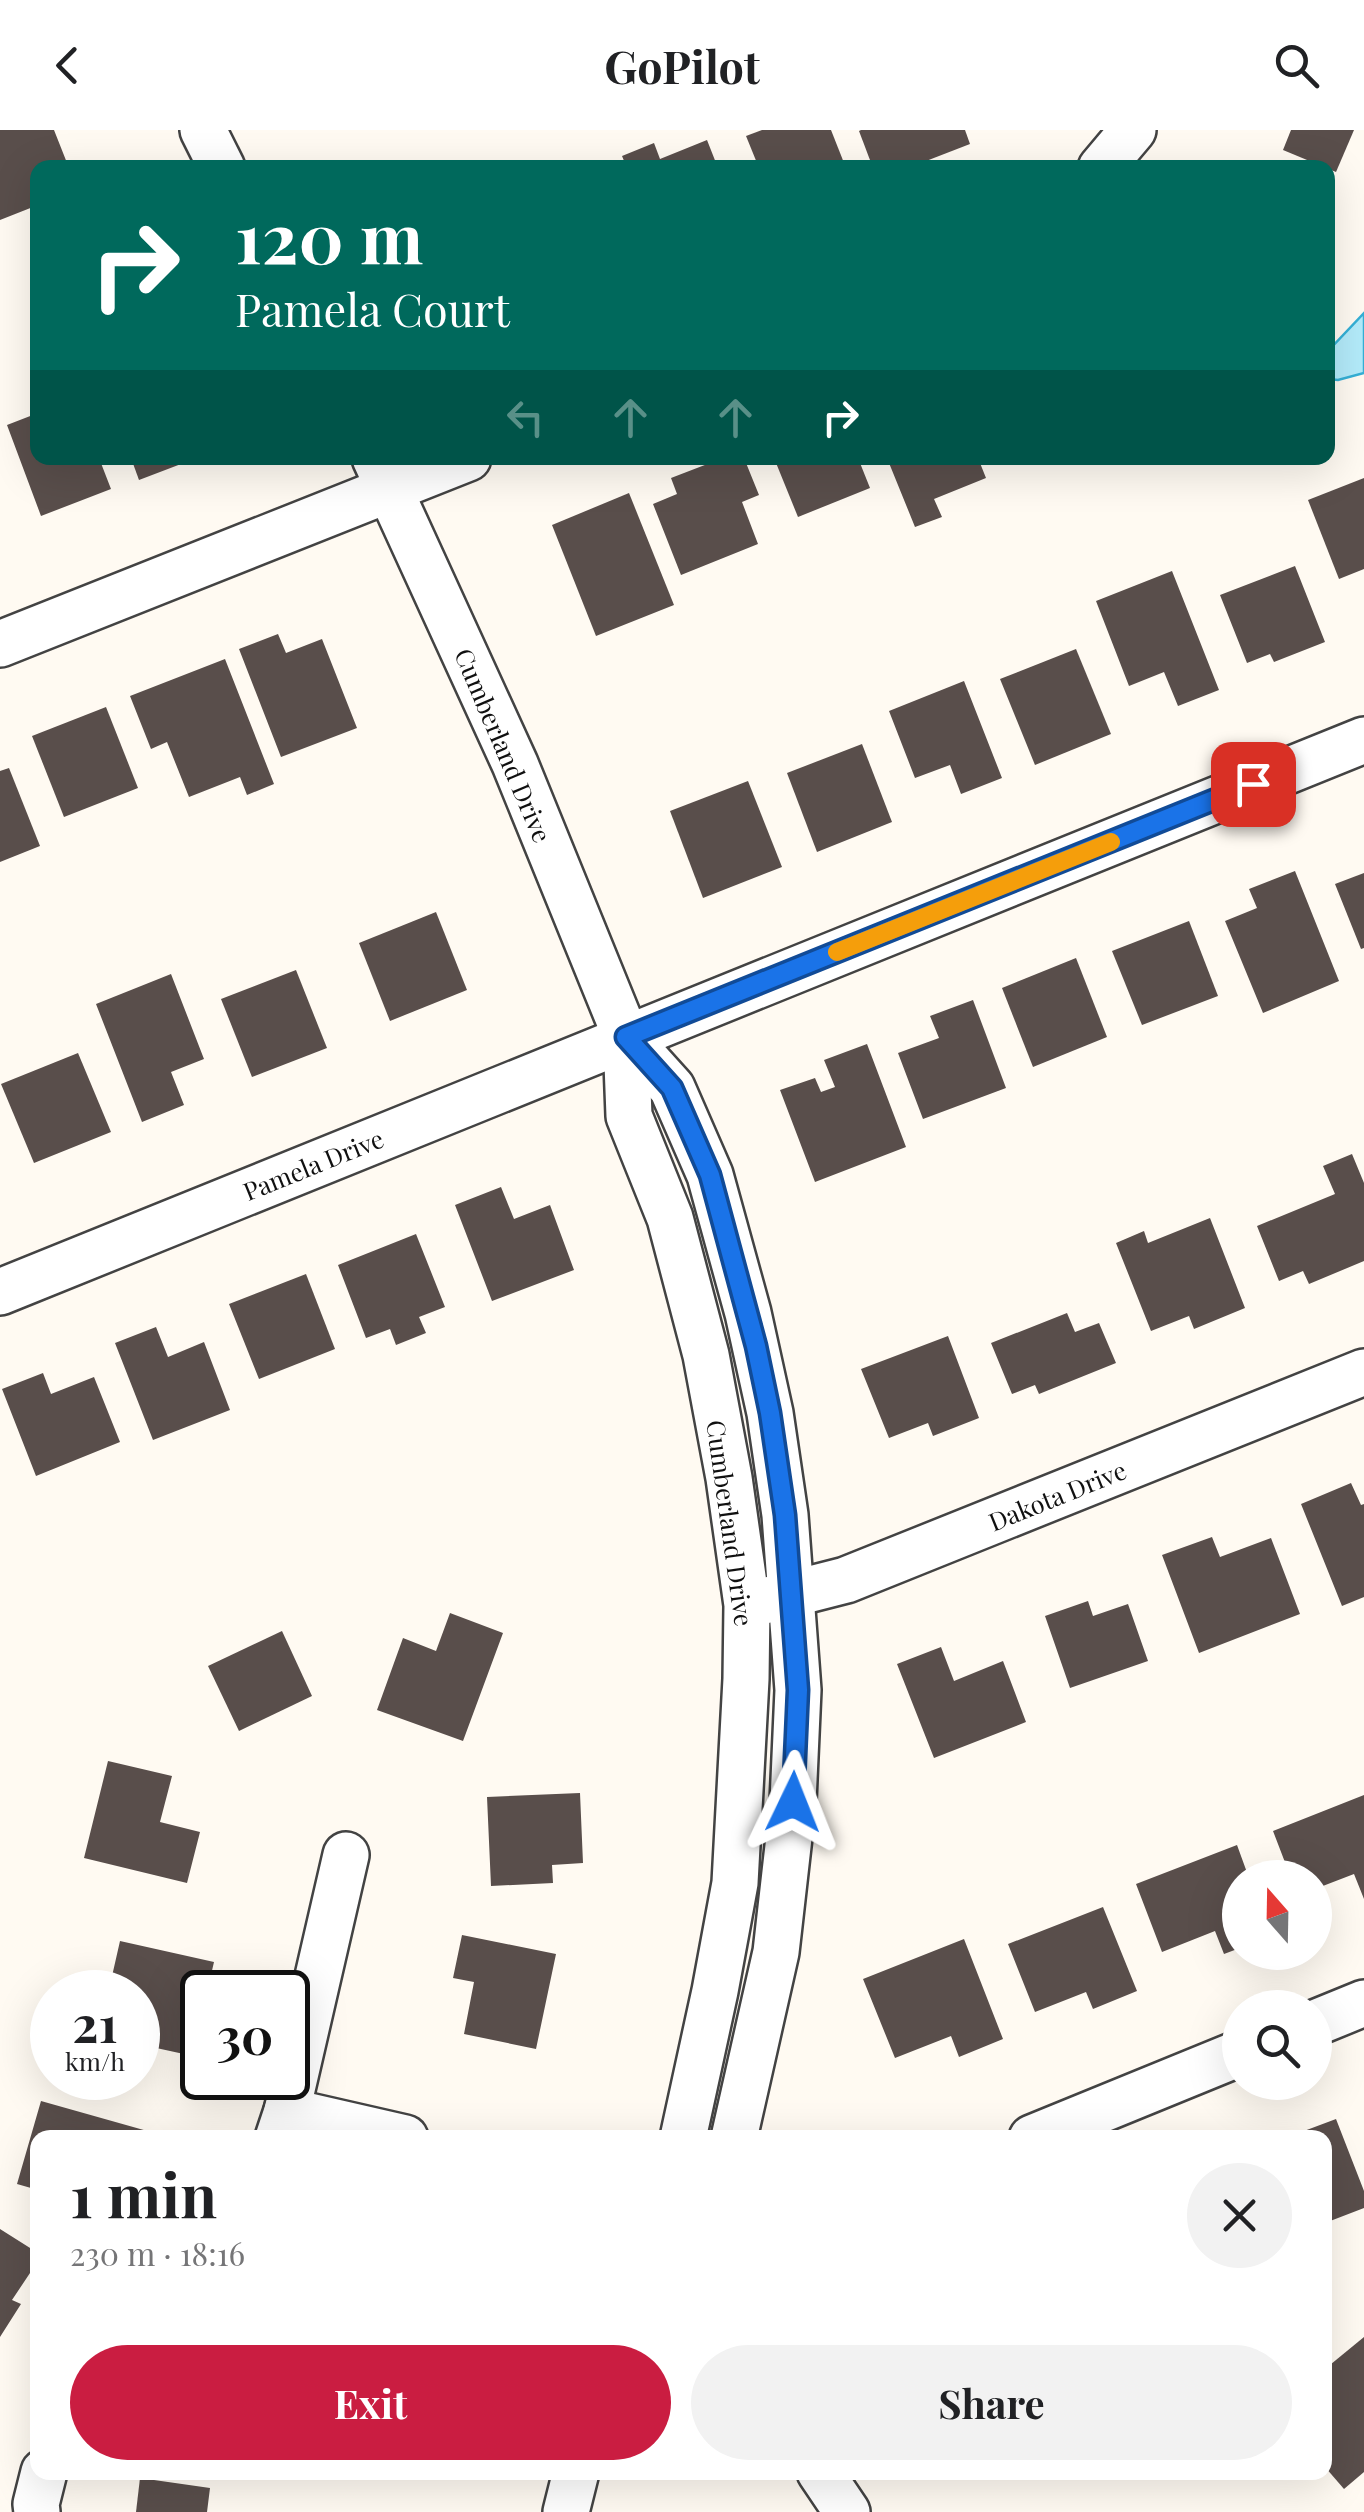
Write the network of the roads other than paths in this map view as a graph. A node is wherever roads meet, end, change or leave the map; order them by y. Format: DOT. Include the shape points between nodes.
graph roads {
  1 [pos="203,130"];
  2 [pos="1133,130"];
  3 [pos="218,160"];
  4 [pos="1108,160"];
  5 [pos="428,465"];
  6 [pos="383,473"];
  7 [pos="0,644"];
  8 [pos="1364,740"];
  9 [pos="626,1037"];
  10 [pos="0,1292"];
  11 [pos="1364,1372"];
  12 [pos="791,1596"];
  13 [pos="747,1605"];
  14 [pos="346,1855"];
  15 [pos="1364,2003"];
  16 [pos="1332,2016"];
  17 [pos="1222,2060"];
  18 [pos="283,2124"];
  19 [pos="335,2130"];
  20 [pos="685,2130"];
  21 [pos="736,2130"];
  22 [pos="1052,2130"];
  23 [pos="42,2480"];
  24 [pos="574,2480"];
  25 [pos="825,2480"];
  26 [pos="37,2512"];
  27 [pos="566,2512"];
  28 [pos="847,2512"];
  1 -- 3 [label="street"];
  2 -- 4 [label="street"];
  5 -- 6 [label="street"];
  6 -- 7 [label="street"];
  6 -- 9 [label="street, Cumberland Drive" via="515,764"];
  8 -- 9 [label="street, Pamela Drive"];
  9 -- 10 [label="street, Pamela Drive"];
  9 -- 12 [label="street, Cumberland Drive" via="672,1088 710,1175 770,1413"];
  9 -- 13 [label="street, Cumberland Drive" via="629,1116 670,1218 706,1356"];
  11 -- 12 [label="street, Dakota Drive" via="846,1580"];
  12 -- 13 [label="street, Dakota Drive"];
  12 -- 21 [label="street, Cumberland Drive" via="798,1690 793,1802 776,1952"];
  13 -- 20 [label="street, Cumberland Drive" via="734,1883"];
  14 -- 18 [label="street"];
  15 -- 16 [label="street"];
  17 -- 22 [label="street"];
  18 -- 19 [label="street"];
  23 -- 26 [label="street"];
  24 -- 27 [label="street"];
  25 -- 28 [label="street"];
}
